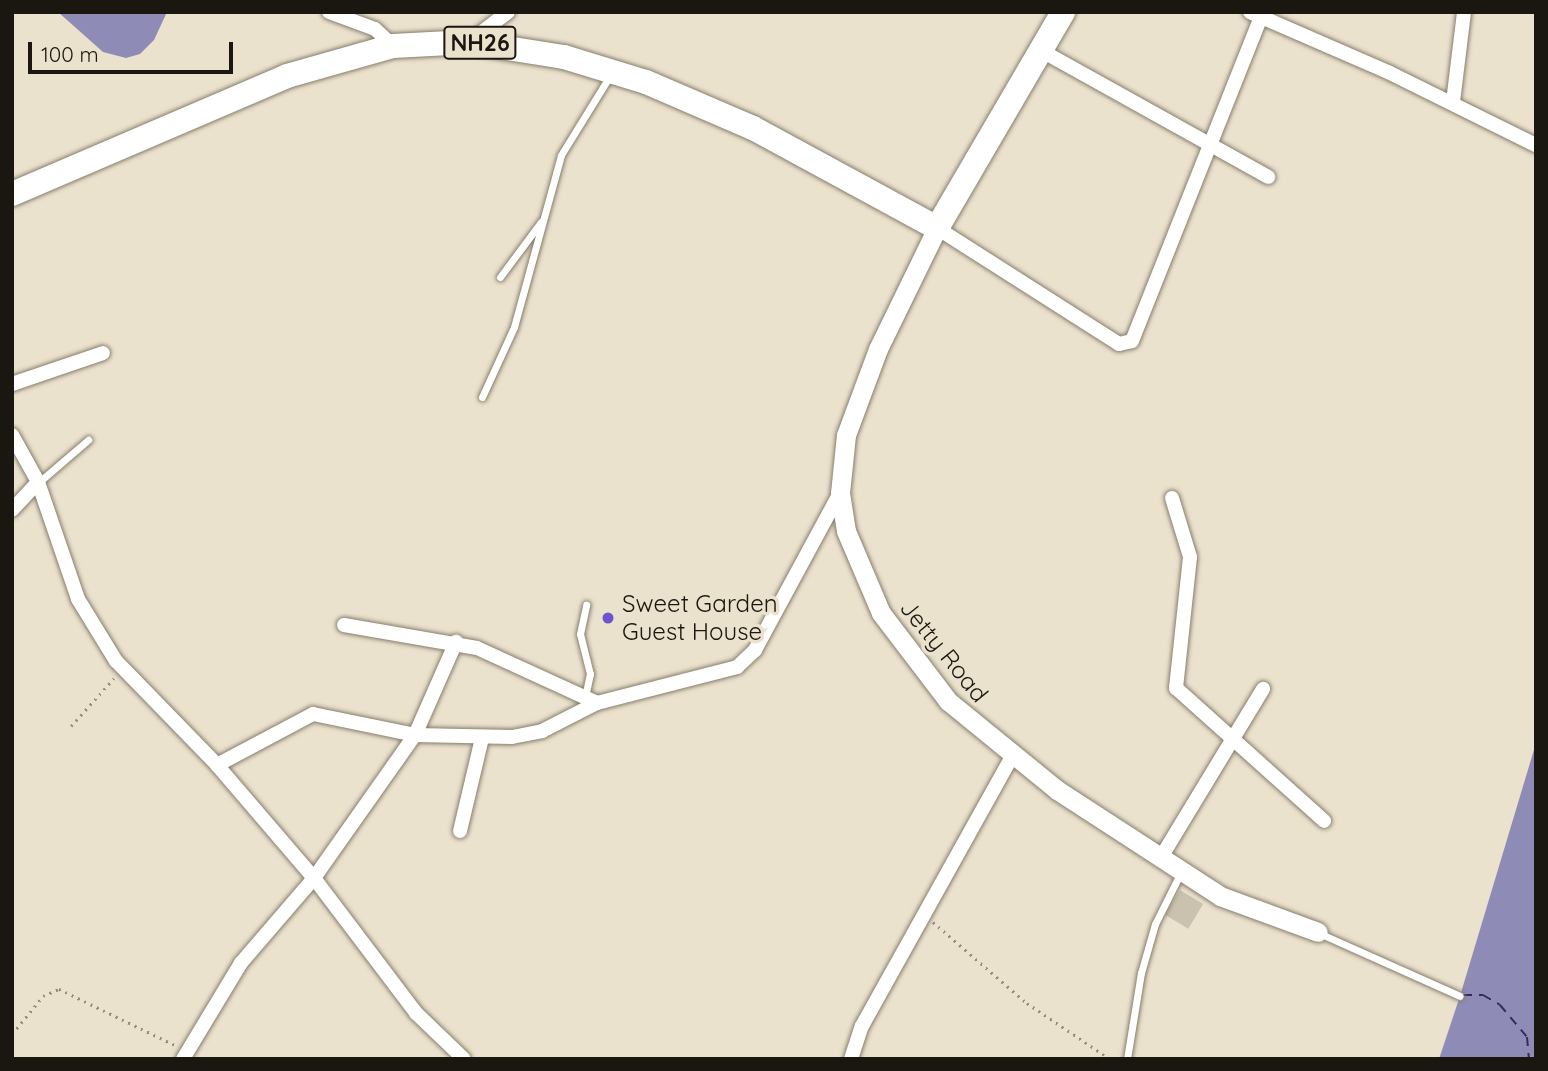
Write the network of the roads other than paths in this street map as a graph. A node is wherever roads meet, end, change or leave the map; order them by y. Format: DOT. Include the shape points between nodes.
graph roads {
  1 [pos="329,12"];
  2 [pos="508,12"];
  3 [pos="1063,12"];
  4 [pos="1464,12"];
  5 [pos="1258,14"];
  6 [pos="469,42"];
  7 [pos="393,46"];
  8 [pos="1042,51"];
  9 [pos="613,71"];
  10 [pos="1453,102"];
  11 [pos="1536,145"];
  12 [pos="1213,146"];
  13 [pos="1268,177"];
  14 [pos="12,194"];
  15 [pos="544,219"];
  16 [pos="937,228"];
  17 [pos="500,277"];
  18 [pos="103,353"];
  19 [pos="12,384"];
  20 [pos="482,397"];
  21 [pos="12,435"];
  22 [pos="88,440"];
  23 [pos="38,482"];
  24 [pos="840,493"];
  25 [pos="1172,498"];
  26 [pos="12,510"];
  27 [pos="586,605"];
  28 [pos="344,625"];
  29 [pos="456,642"];
  30 [pos="1264,689"];
  31 [pos="591,701"];
  32 [pos="415,735"];
  33 [pos="1232,737"];
  34 [pos="482,738"];
  35 [pos="1012,757"];
  36 [pos="217,765"];
  37 [pos="1324,821"];
  38 [pos="460,831"];
  39 [pos="1160,859"];
  40 [pos="1181,873"];
  41 [pos="314,878"];
  42 [pos="1318,932"];
  43 [pos="1460,996"];
  44 [pos="185,1055"];
  45 [pos="464,1059"];
  46 [pos="851,1059"];
  47 [pos="1127,1059"];
  1 -- 7 [label="street" via="375,29"];
  2 -- 6 [label="street"];
  3 -- 8 [label="highway"];
  4 -- 10 [label="street"];
  5 -- 10 [label="street"];
  5 -- 12 [label="street"];
  6 -- 7 [label="highway, NH26"];
  6 -- 9 [label="highway, NH26"];
  7 -- 14 [label="highway, NH26" via="234,95"];
  8 -- 12 [label="street"];
  8 -- 16 [label="highway"];
  9 -- 15 [label="lane" via="561,155"];
  9 -- 16 [label="highway, NH26" via="753,128"];
  10 -- 11 [label="street"];
  12 -- 13 [label="street"];
  12 -- 16 [label="street" via="1136,336 1126,344"];
  15 -- 17 [label="lane"];
  15 -- 20 [label="lane" via="514,327"];
  16 -- 24 [label="street, Jetty Road" via="856,400 846,435"];
  18 -- 19 [label="street"];
  21 -- 23 [label="street"];
  22 -- 23 [label="lane"];
  23 -- 26 [label="street"];
  23 -- 36 [label="street" via="78,598 122,668"];
  24 -- 31 [label="street" via="744,663"];
  24 -- 35 [label="street, Jetty Road" via="859,572 916,662 930,681"];
  25 -- 33 [label="street" via="1190,557 1173,680 1180,695"];
  27 -- 31 [label="lane" via="580,634"];
  28 -- 29 [label="street"];
  29 -- 31 [label="street"];
  29 -- 32 [label="street"];
  30 -- 33 [label="street"];
  31 -- 34 [label="street" via="542,731"];
  32 -- 34 [label="street"];
  32 -- 36 [label="street" via="313,714"];
  32 -- 41 [label="street"];
  33 -- 37 [label="street"];
  33 -- 39 [label="street"];
  34 -- 38 [label="street"];
  35 -- 39 [label="street, Jetty Road"];
  35 -- 46 [label="street" via="862,1026"];
  36 -- 41 [label="street"];
  39 -- 40 [label="street, Jetty Road"];
  40 -- 42 [label="street, Jetty Road" via="1260,914"];
  40 -- 47 [label="lane" via="1144,961"];
  41 -- 44 [label="street" via="241,963"];
  41 -- 45 [label="street" via="416,1013"];
  42 -- 43 [label="lane"];
}
